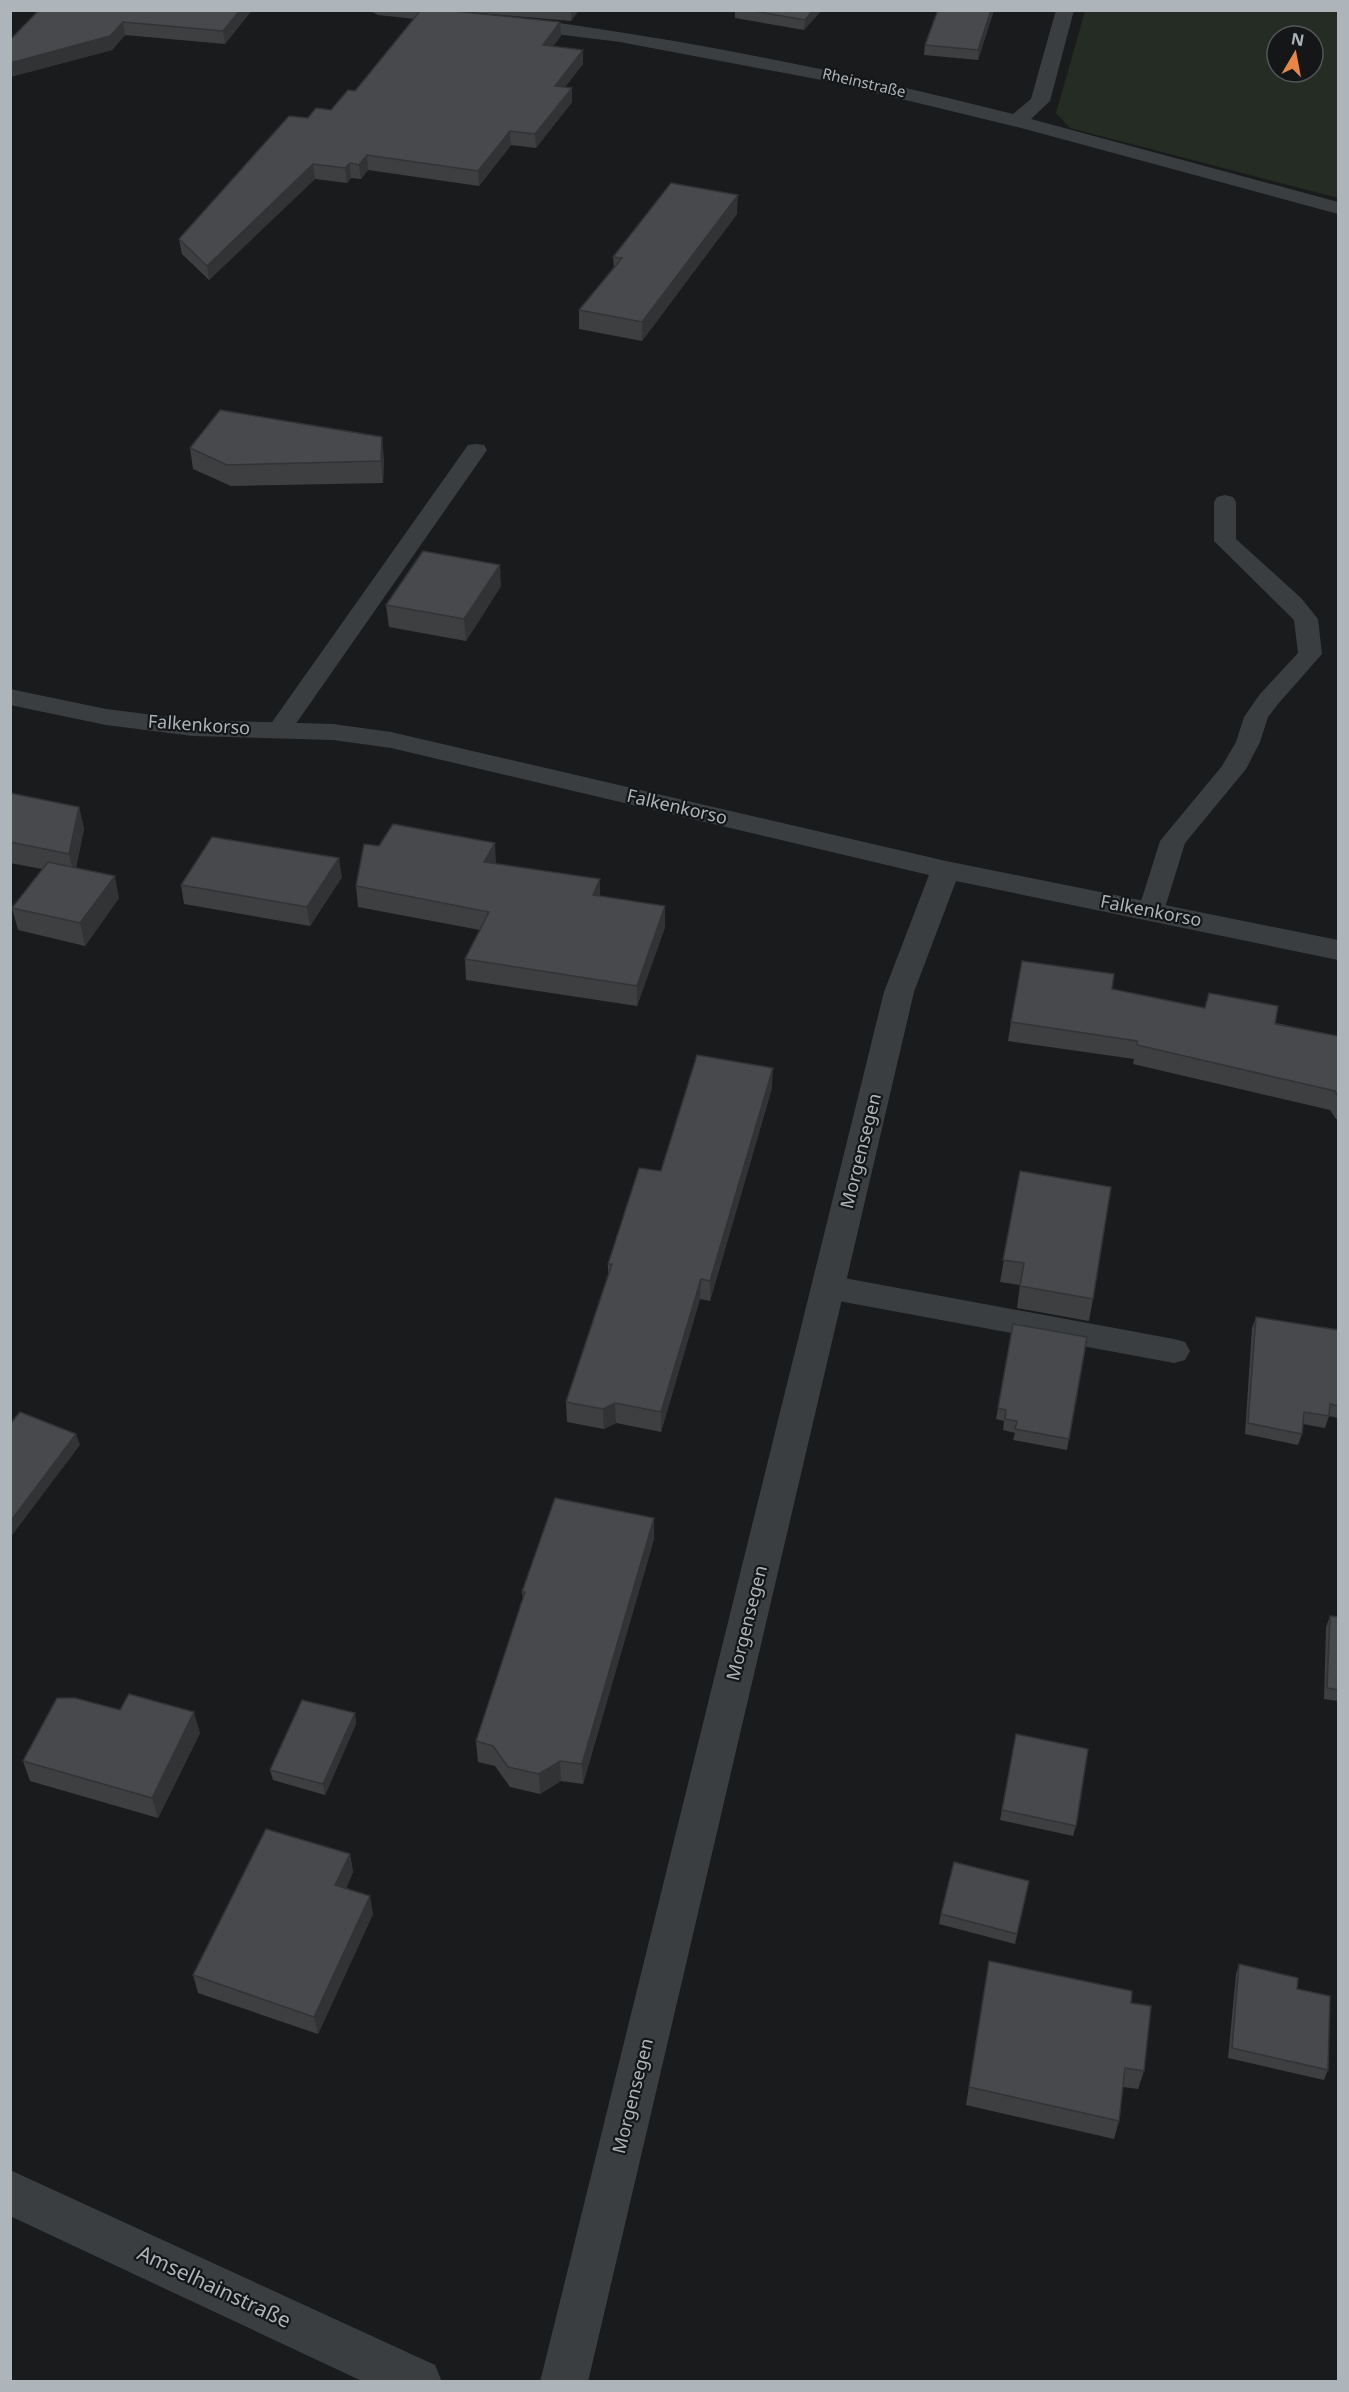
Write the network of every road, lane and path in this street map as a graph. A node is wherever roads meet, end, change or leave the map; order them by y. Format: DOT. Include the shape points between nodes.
graph roads {
  1 [pos="378,10"];
  2 [pos="1065,10"];
  3 [pos="1016,122"];
  4 [pos="1338,208"];
  5 [pos="476,450"];
  6 [pos="1225,502"];
  7 [pos="10,697"];
  8 [pos="279,730"];
  9 [pos="946,870"];
  10 [pos="1151,911"];
  11 [pos="1338,950"];
  12 [pos="828,1287"];
  13 [pos="1174,1351"];
  14 [pos="10,2192"];
  15 [pos="418,2382"];
  16 [pos="564,2382"];
  1 -- 3 [label="street, Rheinstraße" via="595,31 879,85"];
  2 -- 3 [label="street" via="1040,101"];
  3 -- 4 [label="street, Rheinstraße"];
  5 -- 8 [label="lane"];
  6 -- 10 [label="lane" via="1225,541 1306,619 1310,654 1269,699 1256,717 1233,769 1173,841"];
  7 -- 8 [label="street, Falkenkorso" via="193,728"];
  8 -- 9 [label="street, Falkenkorso" via="391,740"];
  9 -- 10 [label="street, Falkenkorso"];
  9 -- 12 [label="street, Morgensegen" via="899,992"];
  10 -- 11 [label="street, Falkenkorso"];
  12 -- 13 [label="lane"];
  12 -- 16 [label="street, Morgensegen"];
  14 -- 15 [label="street, Amselhainstraße"];
}
